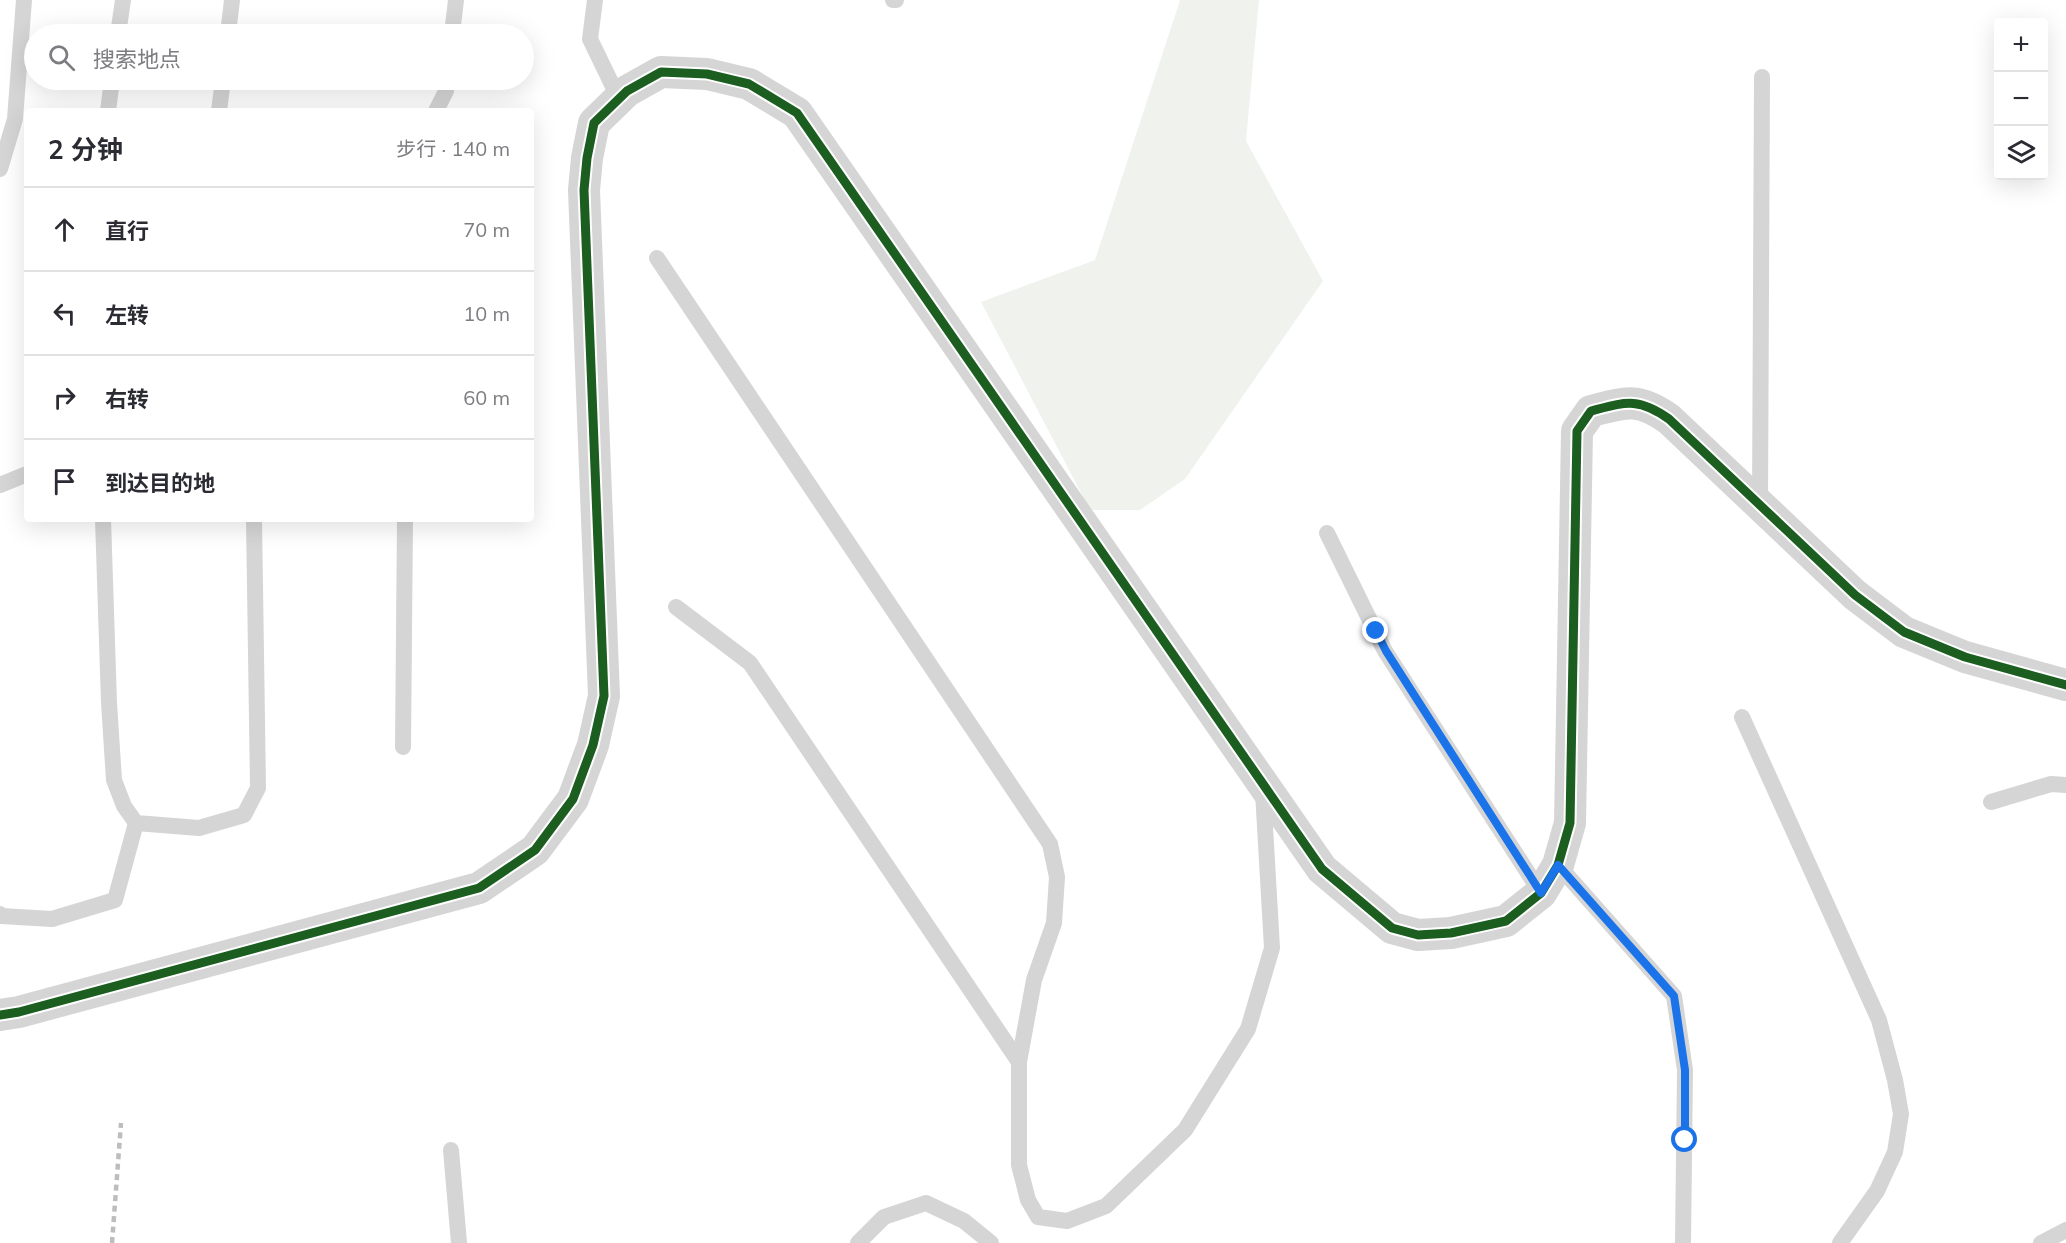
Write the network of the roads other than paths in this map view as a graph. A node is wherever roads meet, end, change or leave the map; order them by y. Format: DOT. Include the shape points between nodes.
graph roads {
  1 [pos="24,0"];
  2 [pos="123,0"];
  3 [pos="232,0"];
  4 [pos="456,0"];
  5 [pos="595,0"];
  6 [pos="119,24"];
  7 [pos="229,24"];
  8 [pos="453,24"];
  9 [pos="1762,77"];
  10 [pos="111,90"];
  11 [pos="222,90"];
  12 [pos="446,90"];
  13 [pos="619,99"];
  14 [pos="108,108"];
  15 [pos="219,108"];
  16 [pos="437,108"];
  17 [pos="0,169"];
  18 [pos="657,258"];
  19 [pos="24,475"];
  20 [pos="0,485"];
  21 [pos="1760,505"];
  22 [pos="103,522"];
  23 [pos="254,522"];
  24 [pos="405,522"];
  25 [pos="1327,533"];
  26 [pos="676,608"];
  27 [pos="2066,685"];
  28 [pos="1742,717"];
  29 [pos="403,747"];
  30 [pos="1262,782"];
  31 [pos="2066,785"];
  32 [pos="1991,802"];
  33 [pos="136,823"];
  34 [pos="1558,865"];
  35 [pos="1541,893"];
  36 [pos="0,914"];
  37 [pos="0,1015"];
  38 [pos="1019,1062"];
  39 [pos="451,1150"];
  40 [pos="2066,1230"];
  41 [pos="459,1243"];
  42 [pos="858,1243"];
  43 [pos="991,1243"];
  44 [pos="1683,1243"];
  45 [pos="1840,1243"];
  46 [pos="2040,1243"];
  1 -- 17 [label="lane" via="15,119"];
  2 -- 6 [label="lane"];
  3 -- 7 [label="lane"];
  4 -- 8 [label="lane"];
  5 -- 13 [label="lane" via="590,39"];
  9 -- 21 [label="lane"];
  10 -- 14 [label="lane"];
  11 -- 15 [label="lane"];
  12 -- 16 [label="lane"];
  13 -- 30 [label="street" via="661,72 707,74 749,84 797,113"];
  13 -- 37 [label="street" via="594,123 586,158 584,190 604,696 593,745 573,799 535,850 479,888"];
  18 -- 38 [label="lane" via="1050,843 1057,877 1054,922 1034,980"];
  19 -- 20 [label="lane"];
  21 -- 27 [label="street" via="1855,596 1904,632 1965,657"];
  21 -- 34 [label="street" via="1651,406 1624,402 1591,411 1577,431 1570,823"];
  22 -- 33 [label="lane" via="114,780"];
  23 -- 33 [label="lane" via="258,788 244,815 199,828"];
  24 -- 29 [label="lane"];
  25 -- 35 [label="lane" via="1386,651"];
  26 -- 38 [label="lane" via="750,663"];
  28 -- 45 [label="lane" via="1879,1020 1895,1080 1901,1114 1895,1152 1877,1191"];
  30 -- 35 [label="street" via="1322,869 1392,928 1418,934 1451,933 1506,921"];
  30 -- 38 [label="lane" via="1272,948 1248,1029 1185,1130 1106,1206 1067,1221 1038,1217 1028,1200 1019,1165"];
  31 -- 32 [label="lane" via="2050,784"];
  33 -- 36 [label="lane" via="115,900 52,919"];
  34 -- 35 [label="street"];
  34 -- 44 [label="lane" via="1674,996 1685,1070"];
  39 -- 41 [label="lane"];
  40 -- 46 [label="lane"];
  42 -- 43 [label="lane" via="884,1217 926,1203 964,1221"];
}
